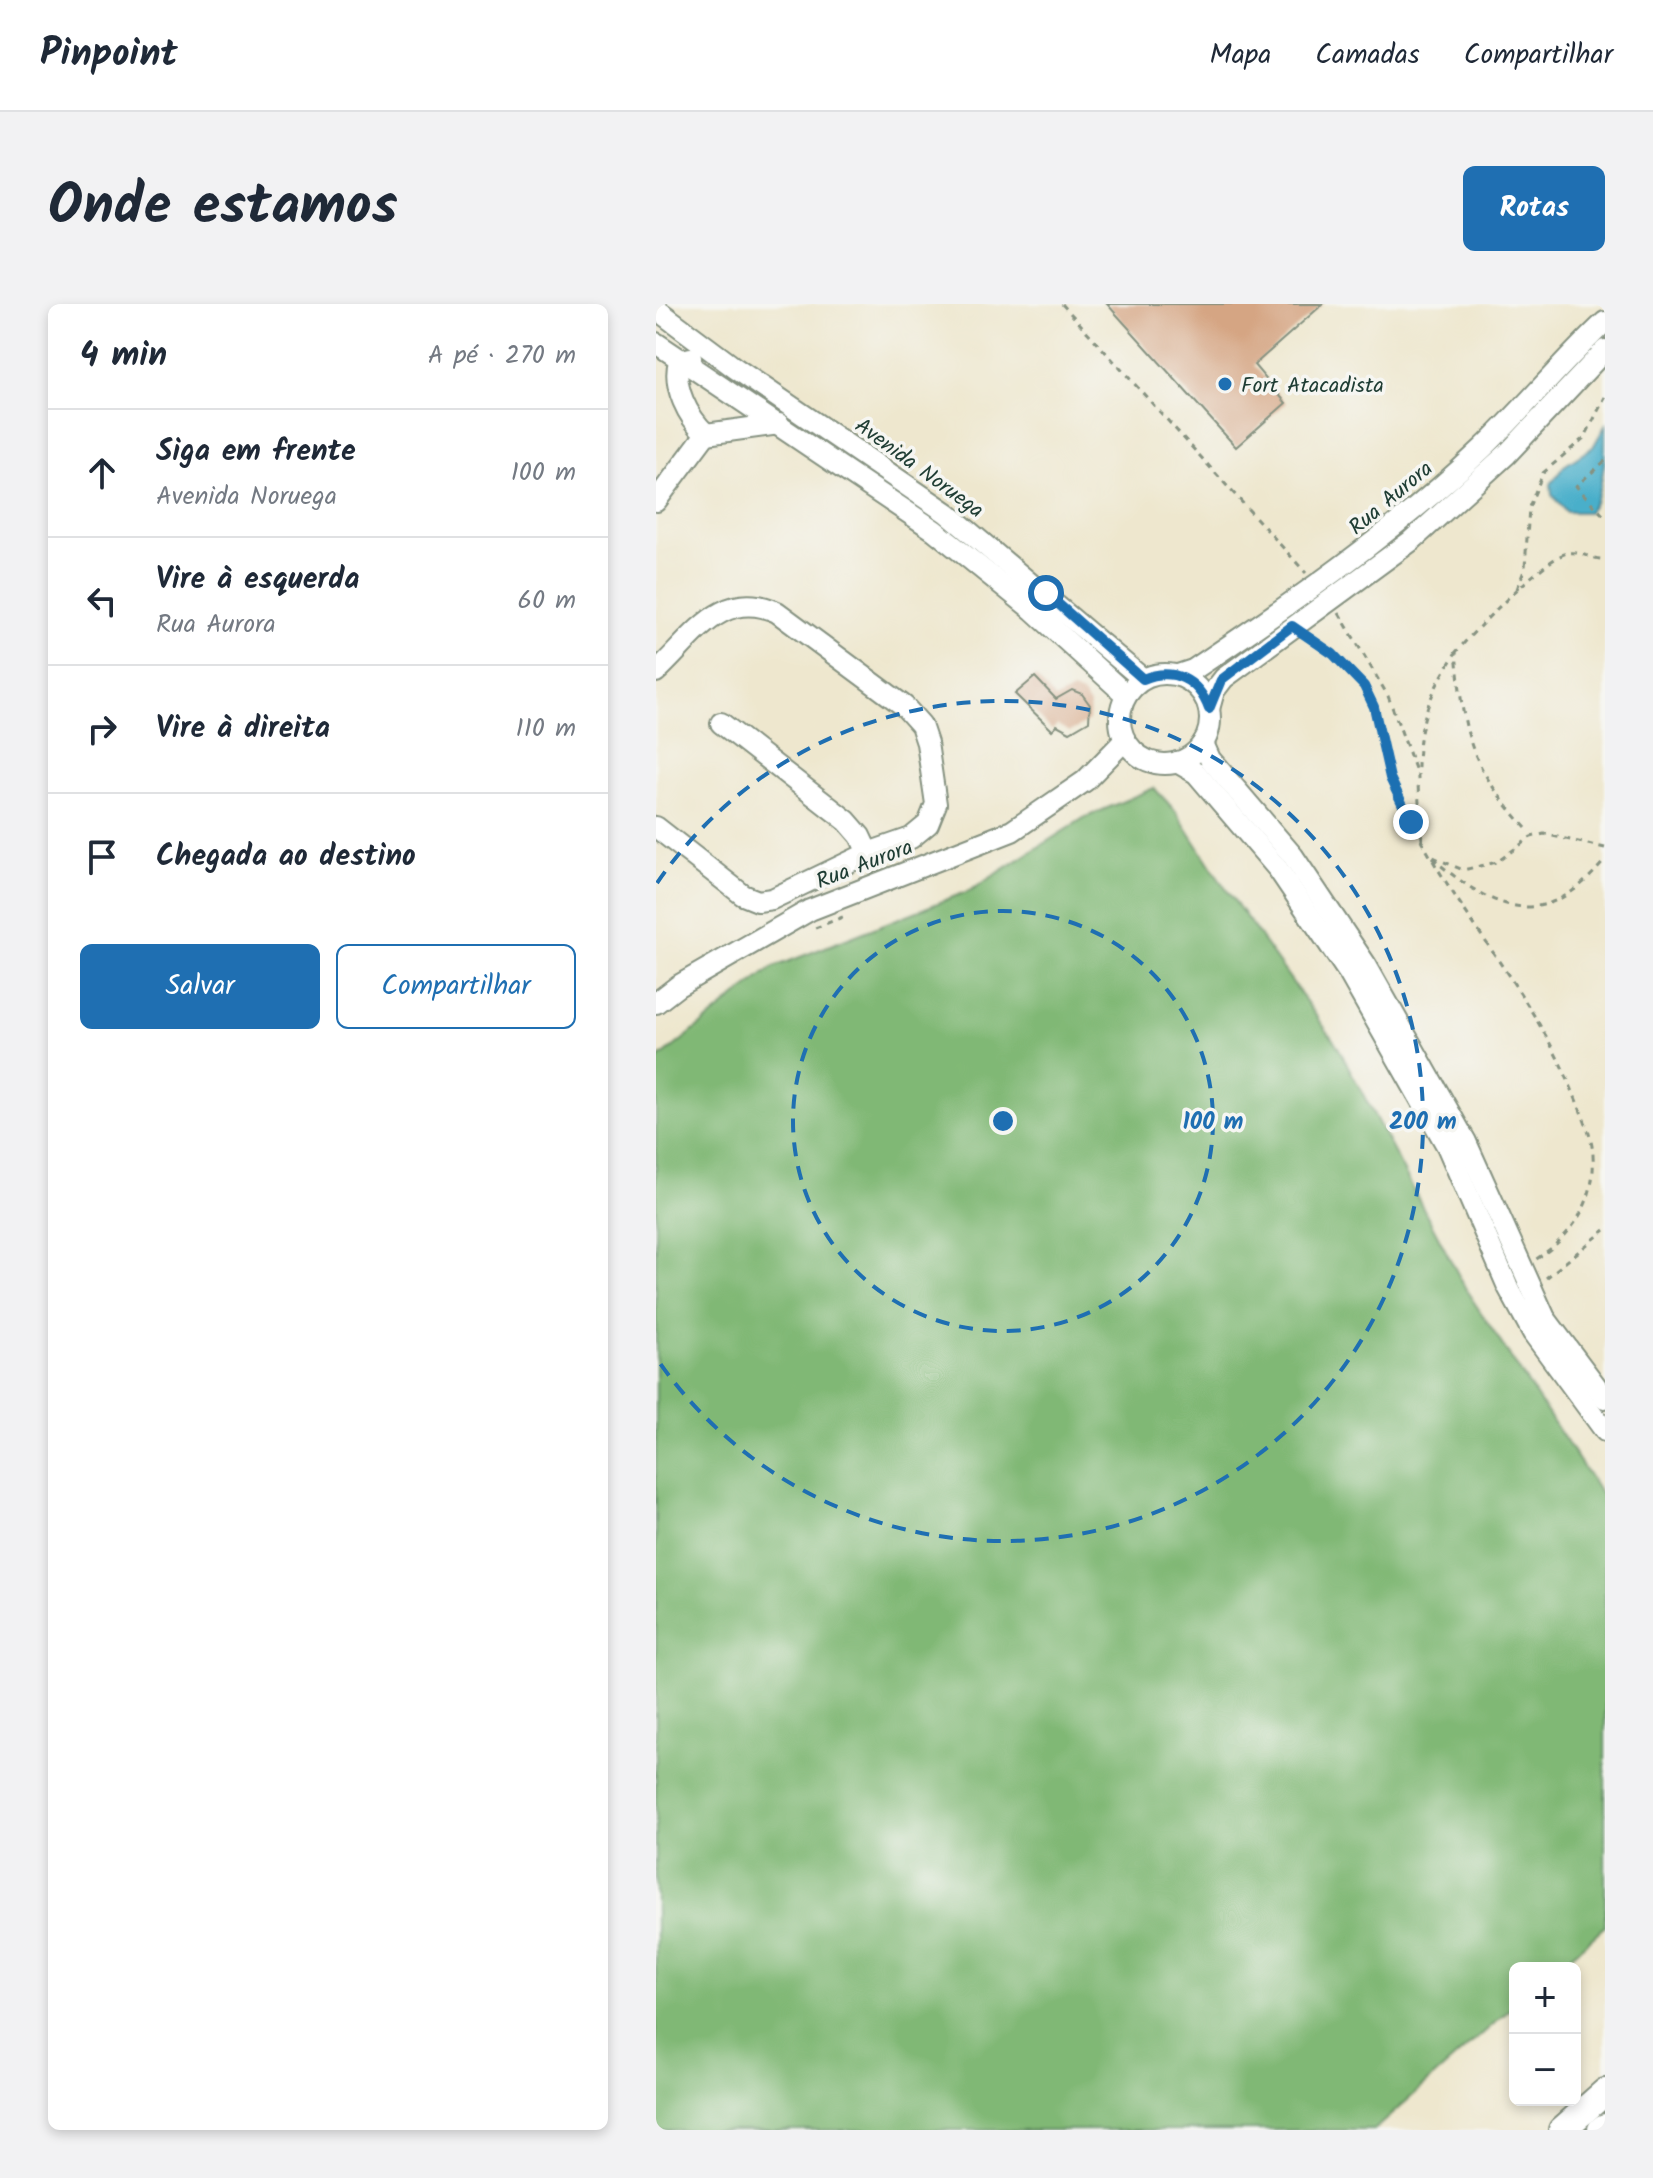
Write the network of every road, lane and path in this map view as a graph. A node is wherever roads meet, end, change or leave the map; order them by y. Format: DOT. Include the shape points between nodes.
graph roads {
  1 [pos="1062,304"];
  2 [pos="656,309"];
  3 [pos="1605,322"];
  4 [pos="656,343"];
  5 [pos="1605,350"];
  6 [pos="679,361"];
  7 [pos="1605,397"];
  8 [pos="787,402"];
  9 [pos="779,424"];
  10 [pos="706,434"];
  11 [pos="1605,461"];
  12 [pos="846,469"];
  13 [pos="656,501"];
  14 [pos="935,505"];
  15 [pos="1605,517"];
  16 [pos="1605,559"];
  17 [pos="1323,592"];
  18 [pos="1516,592"];
  19 [pos="1292,626"];
  20 [pos="1456,652"];
  21 [pos="656,672"];
  22 [pos="1178,675"];
  23 [pos="1143,679"];
  24 [pos="1126,695"];
  25 [pos="1209,709"];
  26 [pos="721,723"];
  27 [pos="1125,740"];
  28 [pos="1203,743"];
  29 [pos="1177,762"];
  30 [pos="1417,774"];
  31 [pos="656,827"];
  32 [pos="1526,828"];
  33 [pos="1422,842"];
  34 [pos="1605,848"];
  35 [pos="868,853"];
  36 [pos="1430,855"];
  37 [pos="1605,860"];
  38 [pos="656,1003"];
  39 [pos="1605,1230"];
  40 [pos="1522,1268"];
  41 [pos="1531,1288"];
  42 [pos="1605,1398"];
  43 [pos="1605,1431"];
  44 [pos="1605,2092"];
  45 [pos="1562,2130"];
  1 -- 17 [label="path"];
  2 -- 8 [label="street, Avenida Noruega"];
  3 -- 17 [label="street, Rua Aurora" via="1484,447"];
  4 -- 6 [label="street, Avenida Noruega"];
  5 -- 17 [label="street, Rua Aurora" via="1507,454 1411,541"];
  6 -- 8 [label="street" via="696,358 770,407 781,410"];
  6 -- 9 [label="street, Avenida Noruega"];
  6 -- 10 [label="street" via="676,373 691,419"];
  7 -- 18 [label="path" via="1585,437 1543,473 1529,507 1525,568"];
  8 -- 14 [label="street, Avenida Noruega"];
  9 -- 10 [label="street"];
  9 -- 12 [label="street, Avenida Noruega"];
  10 -- 13 [label="street"];
  11 -- 15 [label="path" via="1576,486"];
  12 -- 14 [label="street" via="863,473 919,514 927,516"];
  12 -- 24 [label="street, Avenida Noruega" via="947,540"];
  14 -- 23 [label="street, Avenida Noruega"];
  16 -- 18 [label="path" via="1580,552 1552,557"];
  17 -- 19 [label="street, Rua Aurora"];
  17 -- 22 [label="street, Rua Aurora"];
  17 -- 30 [label="path" via="1352,630 1388,696"];
  18 -- 20 [label="path" via="1486,616"];
  19 -- 25 [label="street, Rua Aurora" via="1221,680"];
  19 -- 33 [label="path" via="1333,654 1364,686 1390,778"];
  20 -- 30 [label="path" via="1431,698"];
  20 -- 32 [label="path" via="1466,736 1482,774"];
  21 -- 35 [label="street" via="721,611 736,603 758,603 904,706 921,725 927,743 936,804 928,824 911,838"];
  22 -- 23 [label="street"];
  22 -- 25 [label="street" via="1198,688"];
  23 -- 24 [label="street"];
  24 -- 27 [label="street" via="1119,717"];
  25 -- 28 [label="street"];
  26 -- 35 [label="street" via="847,821"];
  27 -- 29 [label="street" via="1151,762"];
  27 -- 38 [label="street, Rua Aurora" via="1085,781 1012,831 810,910"];
  28 -- 29 [label="street"];
  28 -- 40 [label="street" via="1210,759 1293,856 1379,987 1466,1142"];
  29 -- 43 [label="street" via="1196,773 1278,869 1350,975 1447,1146 1533,1333"];
  30 -- 33 [label="path"];
  31 -- 35 [label="street" via="758,901"];
  33 -- 36 [label="path"];
  34 -- 36 [label="path" via="1544,834 1531,837 1497,862 1463,870"];
  36 -- 37 [label="path" via="1453,875 1518,908 1556,903"];
  36 -- 40 [label="path" via="1548,1037 1589,1135 1591,1189 1582,1216 1561,1243"];
  39 -- 41 [label="path"];
  40 -- 41 [label="street"];
  41 -- 42 [label="street" via="1545,1318"];
  44 -- 45 [label="main road"];
}
